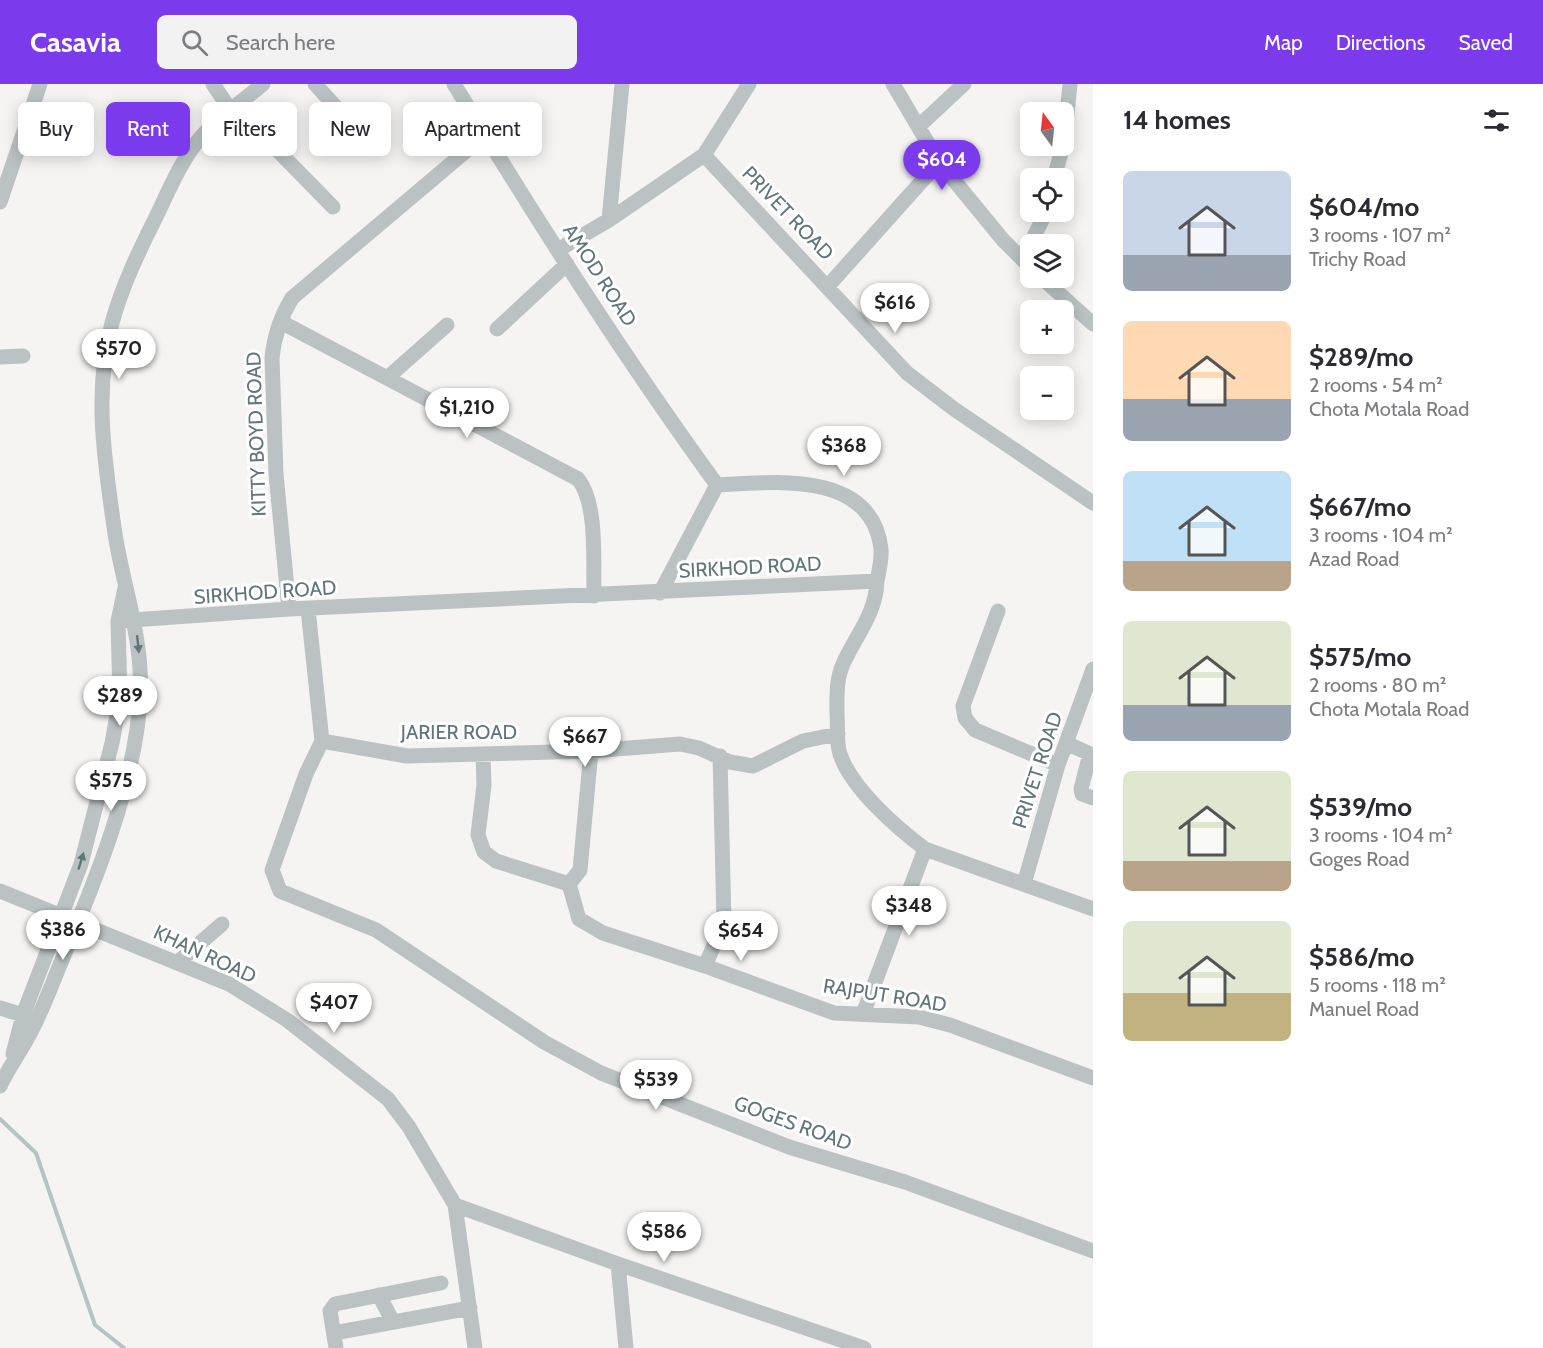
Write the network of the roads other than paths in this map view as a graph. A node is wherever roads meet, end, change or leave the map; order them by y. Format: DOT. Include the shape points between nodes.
graph roads {
  1 [pos="40,84"];
  2 [pos="213,84"];
  3 [pos="263,84"];
  4 [pos="315,84"];
  5 [pos="454,84"];
  6 [pos="622,84"];
  7 [pos="749,84"];
  8 [pos="893,84"];
  9 [pos="964,84"];
  10 [pos="1071,84"];
  11 [pos="227,102"];
  12 [pos="241,102"];
  13 [pos="331,102"];
  14 [pos="465,102"];
  15 [pos="1069,102"];
  16 [pos="919,126"];
  17 [pos="202,135"];
  18 [pos="704,155"];
  19 [pos="281,156"];
  20 [pos="460,156"];
  21 [pos="498,156"];
  22 [pos="939,162"];
  23 [pos="0,202"];
  24 [pos="333,207"];
  25 [pos="609,219"];
  26 [pos="558,250"];
  27 [pos="1020,256"];
  28 [pos="567,264"];
  29 [pos="828,286"];
  30 [pos="1053,288"];
  31 [pos="281,322"];
  32 [pos="1093,324"];
  33 [pos="447,325"];
  34 [pos="497,328"];
  35 [pos="23,356"];
  36 [pos="0,357"];
  37 [pos="387,378"];
  38 [pos="717,485"];
  39 [pos="1093,503"];
  40 [pos="877,581"];
  41 [pos="125,587"];
  42 [pos="660,593"];
  43 [pos="594,596"];
  44 [pos="289,609"];
  45 [pos="308,609"];
  46 [pos="998,611"];
  47 [pos="118,621"];
  48 [pos="135,621"];
  49 [pos="1093,669"];
  50 [pos="838,734"];
  51 [pos="322,741"];
  52 [pos="1066,743"];
  53 [pos="591,751"];
  54 [pos="483,755"];
  55 [pos="720,756"];
  56 [pos="1059,765"];
  57 [pos="1093,798"];
  58 [pos="925,849"];
  59 [pos="569,884"];
  60 [pos="1024,884"];
  61 [pos="0,891"];
  62 [pos="1093,909"];
  63 [pos="61,916"];
  64 [pos="79,922"];
  65 [pos="222,924"];
  66 [pos="177,963"];
  67 [pos="705,966"];
  68 [pos="0,1008"];
  69 [pos="863,1014"];
  70 [pos="23,1015"];
  71 [pos="11,1062"];
  72 [pos="1093,1078"];
  73 [pos="0,1086"];
  74 [pos="454,1205"];
  75 [pos="1093,1251"];
  76 [pos="618,1264"];
  77 [pos="441,1283"];
  78 [pos="379,1295"];
  79 [pos="470,1308"];
  80 [pos="393,1322"];
  81 [pos="335,1340"];
  82 [pos="475,1348"];
  83 [pos="626,1348"];
  84 [pos="864,1348"];
  1 -- 23 [label="street"];
  2 -- 11 [label="street"];
  3 -- 12 [label="street"];
  4 -- 13 [label="street"];
  5 -- 14 [label="street, AMOD ROAD"];
  6 -- 25 [label="street"];
  7 -- 18 [label="street"];
  8 -- 16 [label="street"];
  9 -- 16 [label="street"];
  10 -- 15 [label="street"];
  16 -- 22 [label="street"];
  17 -- 41 [label="street" via="184,160 141,247 112,322 102,381 103,444"];
  18 -- 25 [label="street"];
  18 -- 29 [label="street, PRIVET ROAD"];
  19 -- 24 [label="street"];
  20 -- 31 [label="street, KITTY BOYD ROAD" via="292,298"];
  21 -- 26 [label="street, AMOD ROAD"];
  22 -- 27 [label="street"];
  22 -- 29 [label="street"];
  25 -- 26 [label="street"];
  26 -- 28 [label="street, AMOD ROAD"];
  28 -- 34 [label="street"];
  28 -- 38 [label="street, AMOD ROAD"];
  29 -- 39 [label="street, PRIVET ROAD" via="908,373 954,410"];
  30 -- 32 [label="street"];
  31 -- 37 [label="street"];
  31 -- 44 [label="street, KITTY BOYD ROAD" via="272,358 273,412"];
  33 -- 37 [label="street"];
  35 -- 36 [label="street"];
  37 -- 43 [label="street" via="578,479 589,506"];
  38 -- 40 [label="street" via="791,482 850,497 878,531 882,551"];
  38 -- 42 [label="street"];
  40 -- 42 [label="street, SIRKHOD ROAD"];
  40 -- 50 [label="street" via="871,615 842,666 837,683"];
  41 -- 47 [label="street"];
  41 -- 48 [label="street"];
  42 -- 43 [label="street, SIRKHOD ROAD"];
  43 -- 45 [label="street, SIRKHOD ROAD"];
  44 -- 45 [label="street, SIRKHOD ROAD"];
  44 -- 48 [label="street, SIRKHOD ROAD"];
  45 -- 51 [label="street"];
  46 -- 56 [label="street" via="963,706 965,718 975,730"];
  47 -- 48 [label="street, SIRKHOD ROAD"];
  63 -- 47 [label="street, one-way" via="81,864 112,743 120,698"];
  48 -- 64 [label="street, one-way" via="140,667 138,720 122,796"];
  49 -- 52 [label="street, PRIVET ROAD"];
  50 -- 55 [label="street, JARIER ROAD" via="803,741 753,766"];
  50 -- 58 [label="street" via="840,754 856,782 907,836"];
  51 -- 54 [label="street, JARIER ROAD" via="407,756"];
  51 -- 75 [label="street, GOGES ROAD" via="272,870 275,884 286,894 376,930 544,1042 601,1073 789,1147 905,1182"];
  52 -- 56 [label="street, PRIVET ROAD"];
  52 -- 57 [label="street" via="1090,754 1081,789 1082,794"];
  53 -- 54 [label="street, JARIER ROAD"];
  53 -- 55 [label="street, JARIER ROAD" via="680,744"];
  53 -- 59 [label="street" via="580,870"];
  54 -- 59 [label="street" via="478,836 484,852 496,861"];
  55 -- 67 [label="street" via="724,922"];
  56 -- 60 [label="street, PRIVET ROAD"];
  58 -- 60 [label="street"];
  58 -- 69 [label="street"];
  59 -- 67 [label="street, RAJPUT ROAD" via="576,913 585,924"];
  60 -- 62 [label="street"];
  61 -- 63 [label="street, KHAN ROAD"];
  63 -- 64 [label="street, KHAN ROAD"];
  63 -- 70 [label="street"];
  64 -- 66 [label="street, KHAN ROAD"];
  64 -- 71 [label="street" via="27,1039"];
  65 -- 66 [label="street"];
  66 -- 74 [label="street, KHAN ROAD" via="229,984 287,1020 381,1093 409,1127"];
  67 -- 69 [label="street, RAJPUT ROAD" via="834,1012"];
  68 -- 70 [label="street"];
  69 -- 72 [label="street, RAJPUT ROAD" via="900,1014 950,1025"];
  70 -- 71 [label="street"];
  71 -- 73 [label="street"];
  74 -- 76 [label="street"];
  74 -- 79 [label="street, KHAN ROAD"];
  76 -- 83 [label="street"];
  76 -- 84 [label="street"];
  77 -- 78 [label="street"];
  78 -- 80 [label="street"];
  78 -- 81 [label="street" via="333,1306 330,1311"];
  79 -- 80 [label="street"];
  79 -- 82 [label="street, KHAN ROAD"];
  80 -- 81 [label="street"];
}
